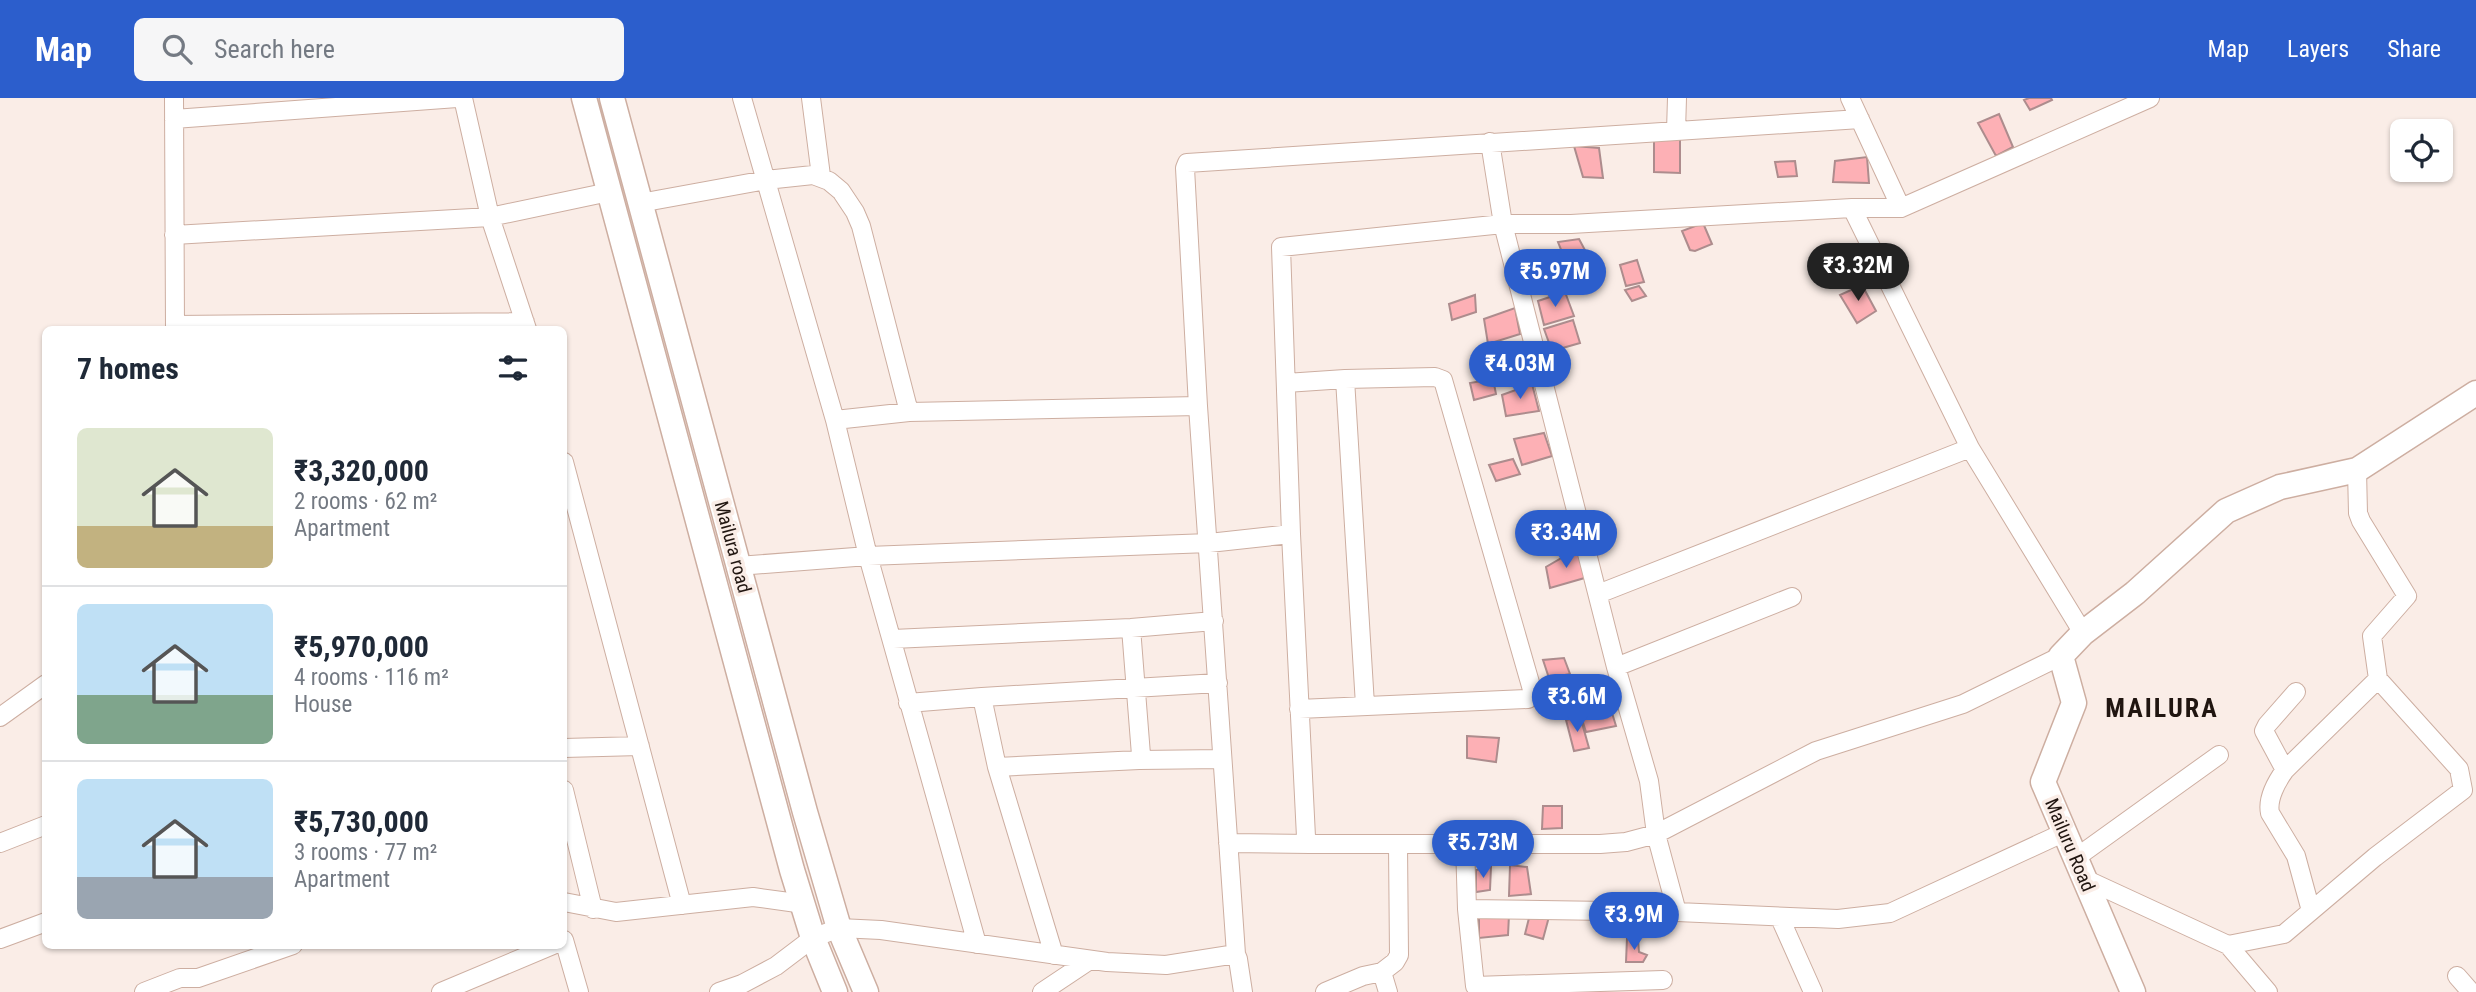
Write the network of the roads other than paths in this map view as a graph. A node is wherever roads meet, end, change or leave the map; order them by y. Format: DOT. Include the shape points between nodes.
graph roads {
  1 [pos="174,98"];
  2 [pos="457,98"];
  3 [pos="463,98"];
  4 [pos="584,98"];
  5 [pos="612,98"];
  6 [pos="742,98"];
  7 [pos="811,98"];
  8 [pos="1677,98"];
  9 [pos="1850,98"];
  10 [pos="2150,98"];
  11 [pos="1860,119"];
  12 [pos="174,120"];
  13 [pos="1676,131"];
  14 [pos="1490,142"];
  15 [pos="821,176"];
  16 [pos="766,180"];
  17 [pos="609,192"];
  18 [pos="640,203"];
  19 [pos="1852,208"];
  20 [pos="1901,208"];
  21 [pos="491,217"];
  22 [pos="1503,224"];
  23 [pos="174,235"];
  24 [pos="175,326"];
  25 [pos="526,326"];
  26 [pos="1345,379"];
  27 [pos="1286,383"];
  28 [pos="2476,393"];
  29 [pos="1198,406"];
  30 [pos="909,412"];
  31 [pos="835,420"];
  32 [pos="1970,447"];
  33 [pos="2357,470"];
  34 [pos="567,473"];
  35 [pos="1291,534"];
  36 [pos="1209,543"];
  37 [pos="868,556"];
  38 [pos="738,566"];
  39 [pos="1598,594"];
  40 [pos="1792,597"];
  41 [pos="1214,621"];
  42 [pos="1131,628"];
  43 [pos="2083,633"];
  44 [pos="893,639"];
  45 [pos="2061,656"];
  46 [pos="1616,667"];
  47 [pos="2378,679"];
  48 [pos="1218,683"];
  49 [pos="42,687"];
  50 [pos="1136,689"];
  51 [pos="2296,692"];
  52 [pos="982,697"];
  53 [pos="908,703"];
  54 [pos="1365,705"];
  55 [pos="1300,709"];
  56 [pos="0,717"];
  57 [pos="640,746"];
  58 [pos="567,748"];
  59 [pos="2219,755"];
  60 [pos="1222,759"];
  61 [pos="1139,760"];
  62 [pos="998,767"];
  63 [pos="2285,770"];
  64 [pos="567,817"];
  65 [pos="42,827"];
  66 [pos="2065,831"];
  67 [pos="1656,834"];
  68 [pos="0,843"];
  69 [pos="1228,843"];
  70 [pos="1310,844"];
  71 [pos="1465,844"];
  72 [pos="1398,845"];
  73 [pos="2081,868"];
  74 [pos="804,904"];
  75 [pos="682,905"];
  76 [pos="567,906"];
  77 [pos="593,909"];
  78 [pos="1467,909"];
  79 [pos="2311,911"];
  80 [pos="1676,912"];
  81 [pos="1780,918"];
  82 [pos="42,923"];
  83 [pos="839,929"];
  84 [pos="813,938"];
  85 [pos="0,939"];
  86 [pos="977,944"];
  87 [pos="2228,945"];
  88 [pos="281,949"];
  89 [pos="544,949"];
  90 [pos="567,949"];
  91 [pos="1236,954"];
  92 [pos="1054,955"];
  93 [pos="1090,960"];
  94 [pos="1382,972"];
  95 [pos="2457,976"];
  96 [pos="1663,980"];
  97 [pos="743,988"];
  98 [pos="144,992"];
  99 [pos="442,992"];
  100 [pos="579,992"];
  101 [pos="719,992"];
  102 [pos="835,992"];
  103 [pos="866,992"];
  104 [pos="1042,992"];
  105 [pos="1243,992"];
  106 [pos="1325,992"];
  107 [pos="1388,992"];
  108 [pos="1813,992"];
  109 [pos="2133,992"];
  110 [pos="2268,992"];
  111 [pos="2471,992"];
  1 -- 12 [label="street"];
  2 -- 12 [label="street"];
  3 -- 21 [label="street"];
  4 -- 17 [label="street, Mailura road"];
  5 -- 18 [label="street, Mailura road"];
  6 -- 16 [label="street"];
  7 -- 15 [label="street"];
  8 -- 13 [label="street"];
  9 -- 11 [label="street"];
  10 -- 20 [label="street"];
  11 -- 13 [label="street"];
  11 -- 20 [label="street"];
  12 -- 23 [label="street"];
  13 -- 14 [label="street"];
  14 -- 22 [label="street"];
  14 -- 29 [label="street" via="1187,163"];
  15 -- 16 [label="street"];
  15 -- 30 [label="street" via="849,201 861,226"];
  16 -- 18 [label="street"];
  16 -- 31 [label="street"];
  17 -- 21 [label="street"];
  17 -- 74 [label="street, Mailura road"];
  18 -- 38 [label="street, Mailura road"];
  19 -- 20 [label="street"];
  19 -- 22 [label="street"];
  19 -- 32 [label="street"];
  21 -- 23 [label="street"];
  21 -- 25 [label="street"];
  22 -- 27 [label="street" via="1281,247"];
  22 -- 39 [label="street"];
  23 -- 24 [label="street"];
  26 -- 27 [label="street"];
  26 -- 54 [label="street"];
  26 -- 54 [label="street" via="1443,380 1533,693 1528,699"];
  27 -- 35 [label="street"];
  28 -- 33 [label="street"];
  29 -- 30 [label="street"];
  29 -- 36 [label="street"];
  30 -- 31 [label="street"];
  31 -- 37 [label="street"];
  32 -- 39 [label="street"];
  32 -- 43 [label="street"];
  33 -- 43 [label="street" via="2280,487 2226,510 2135,593"];
  33 -- 47 [label="street" via="2361,521 2407,596 2372,636"];
  34 -- 57 [label="street"];
  35 -- 36 [label="street"];
  35 -- 55 [label="street"];
  36 -- 37 [label="street"];
  36 -- 41 [label="street"];
  37 -- 38 [label="street"];
  37 -- 44 [label="street"];
  38 -- 83 [label="street, Mailura road"];
  39 -- 46 [label="street"];
  40 -- 46 [label="street"];
  41 -- 42 [label="street"];
  41 -- 48 [label="street"];
  42 -- 44 [label="street"];
  42 -- 50 [label="street"];
  43 -- 45 [label="street"];
  44 -- 53 [label="street"];
  45 -- 66 [label="street, Mailuru Road" via="2074,703 2043,782"];
  45 -- 67 [label="street" via="1963,704 1816,751"];
  46 -- 67 [label="street" via="1649,781"];
  47 -- 63 [label="street"];
  47 -- 79 [label="street" via="2459,769 2463,790"];
  48 -- 50 [label="street"];
  48 -- 60 [label="street"];
  49 -- 56 [label="street"];
  50 -- 52 [label="street"];
  50 -- 61 [label="street"];
  51 -- 63 [label="street" via="2264,731"];
  52 -- 53 [label="street"];
  52 -- 62 [label="street"];
  53 -- 86 [label="street"];
  54 -- 55 [label="street"];
  55 -- 70 [label="street"];
  57 -- 58 [label="street"];
  57 -- 75 [label="street"];
  59 -- 73 [label="street"];
  60 -- 61 [label="street"];
  60 -- 69 [label="street"];
  61 -- 62 [label="street"];
  62 -- 92 [label="street"];
  63 -- 79 [label="street" via="2269,809 2296,856"];
  64 -- 77 [label="street"];
  65 -- 68 [label="street"];
  66 -- 73 [label="street, Mailuru Road"];
  66 -- 81 [label="street" via="1890,913 1838,919"];
  67 -- 71 [label="street" via="1600,844"];
  67 -- 80 [label="street"];
  69 -- 70 [label="street"];
  69 -- 91 [label="street"];
  70 -- 72 [label="street"];
  71 -- 72 [label="street"];
  71 -- 78 [label="street"];
  72 -- 94 [label="street" via="1399,956"];
  73 -- 87 [label="street"];
  73 -- 109 [label="street, Mailuru Road"];
  74 -- 75 [label="street" via="753,897"];
  74 -- 84 [label="street, Mailura road"];
  75 -- 77 [label="street" via="617,912"];
  76 -- 77 [label="street"];
  78 -- 80 [label="street"];
  78 -- 96 [label="street" via="1475,986"];
  79 -- 87 [label="street" via="2284,934"];
  80 -- 81 [label="street"];
  81 -- 108 [label="street"];
  82 -- 85 [label="street"];
  83 -- 84 [label="street"];
  83 -- 86 [label="street" via="881,930"];
  83 -- 103 [label="street, Mailura road"];
  84 -- 97 [label="street"];
  84 -- 102 [label="street, Mailura road"];
  86 -- 92 [label="street"];
  87 -- 110 [label="street"];
  88 -- 98 [label="street"];
  89 -- 99 [label="street"];
  90 -- 100 [label="street"];
  91 -- 93 [label="street" via="1166,965"];
  91 -- 105 [label="street"];
  92 -- 93 [label="street"];
  93 -- 104 [label="street"];
  94 -- 106 [label="street"];
  94 -- 107 [label="street"];
  95 -- 111 [label="street"];
  97 -- 101 [label="street"];
}
